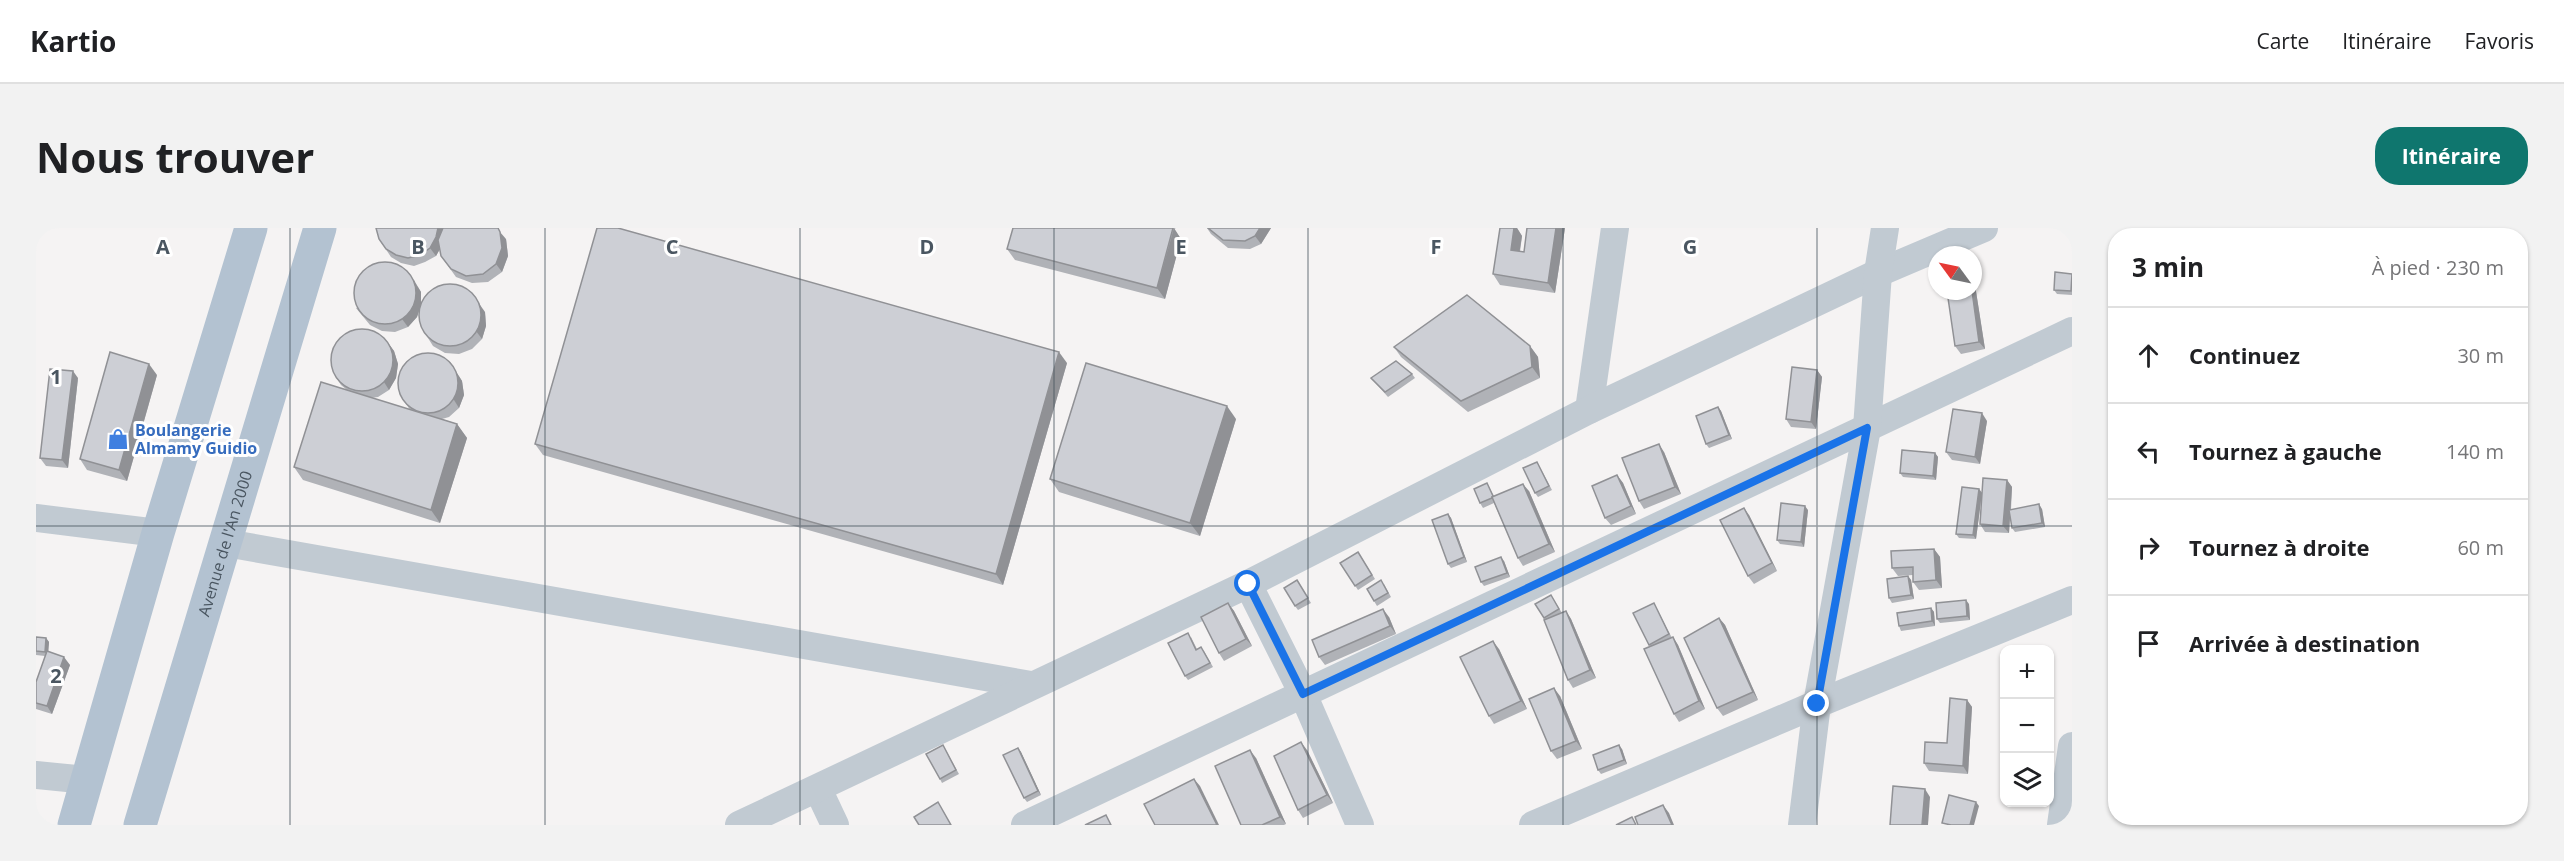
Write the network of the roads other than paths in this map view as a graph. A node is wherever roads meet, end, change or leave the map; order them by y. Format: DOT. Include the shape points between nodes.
graph roads {
  1 [pos="251,228"];
  2 [pos="320,228"];
  3 [pos="1615,228"];
  4 [pos="1884,228"];
  5 [pos="1984,228"];
  6 [pos="1878,273"];
  7 [pos="2072,331"];
  8 [pos="1589,410"];
  9 [pos="1867,428"];
  10 [pos="36,518"];
  11 [pos="158,533"];
  12 [pos="226,543"];
  13 [pos="1248,584"];
  14 [pos="2072,600"];
  15 [pos="1031,685"];
  16 [pos="1303,694"];
  17 [pos="1817,704"];
  18 [pos="2072,746"];
  19 [pos="36,775"];
  20 [pos="87,780"];
  21 [pos="818,789"];
  22 [pos="74,825"];
  23 [pos="140,825"];
  24 [pos="739,825"];
  25 [pos="835,825"];
  26 [pos="1025,825"];
  27 [pos="1360,825"];
  28 [pos="1533,825"];
  29 [pos="1802,825"];
  30 [pos="2061,825"];
  1 -- 11 [label="main road"];
  2 -- 12 [label="main road, Avenue de l'An 2000"];
  3 -- 8 [label="street"];
  4 -- 6 [label="street"];
  5 -- 6 [label="street"];
  6 -- 8 [label="street"];
  6 -- 9 [label="street"];
  7 -- 9 [label="street"];
  8 -- 13 [label="street"];
  9 -- 16 [label="street"];
  9 -- 17 [label="street"];
  10 -- 11 [label="street"];
  11 -- 20 [label="main road"];
  12 -- 15 [label="street"];
  12 -- 23 [label="main road, Avenue de l'An 2000"];
  13 -- 15 [label="street"];
  13 -- 16 [label="street"];
  14 -- 17 [label="street"];
  15 -- 21 [label="street"];
  16 -- 26 [label="street"];
  16 -- 27 [label="street"];
  17 -- 28 [label="street"];
  17 -- 29 [label="street"];
  18 -- 30 [label="street"];
  19 -- 20 [label="street"];
  20 -- 22 [label="main road"];
  21 -- 24 [label="street"];
  21 -- 25 [label="street"];
}
